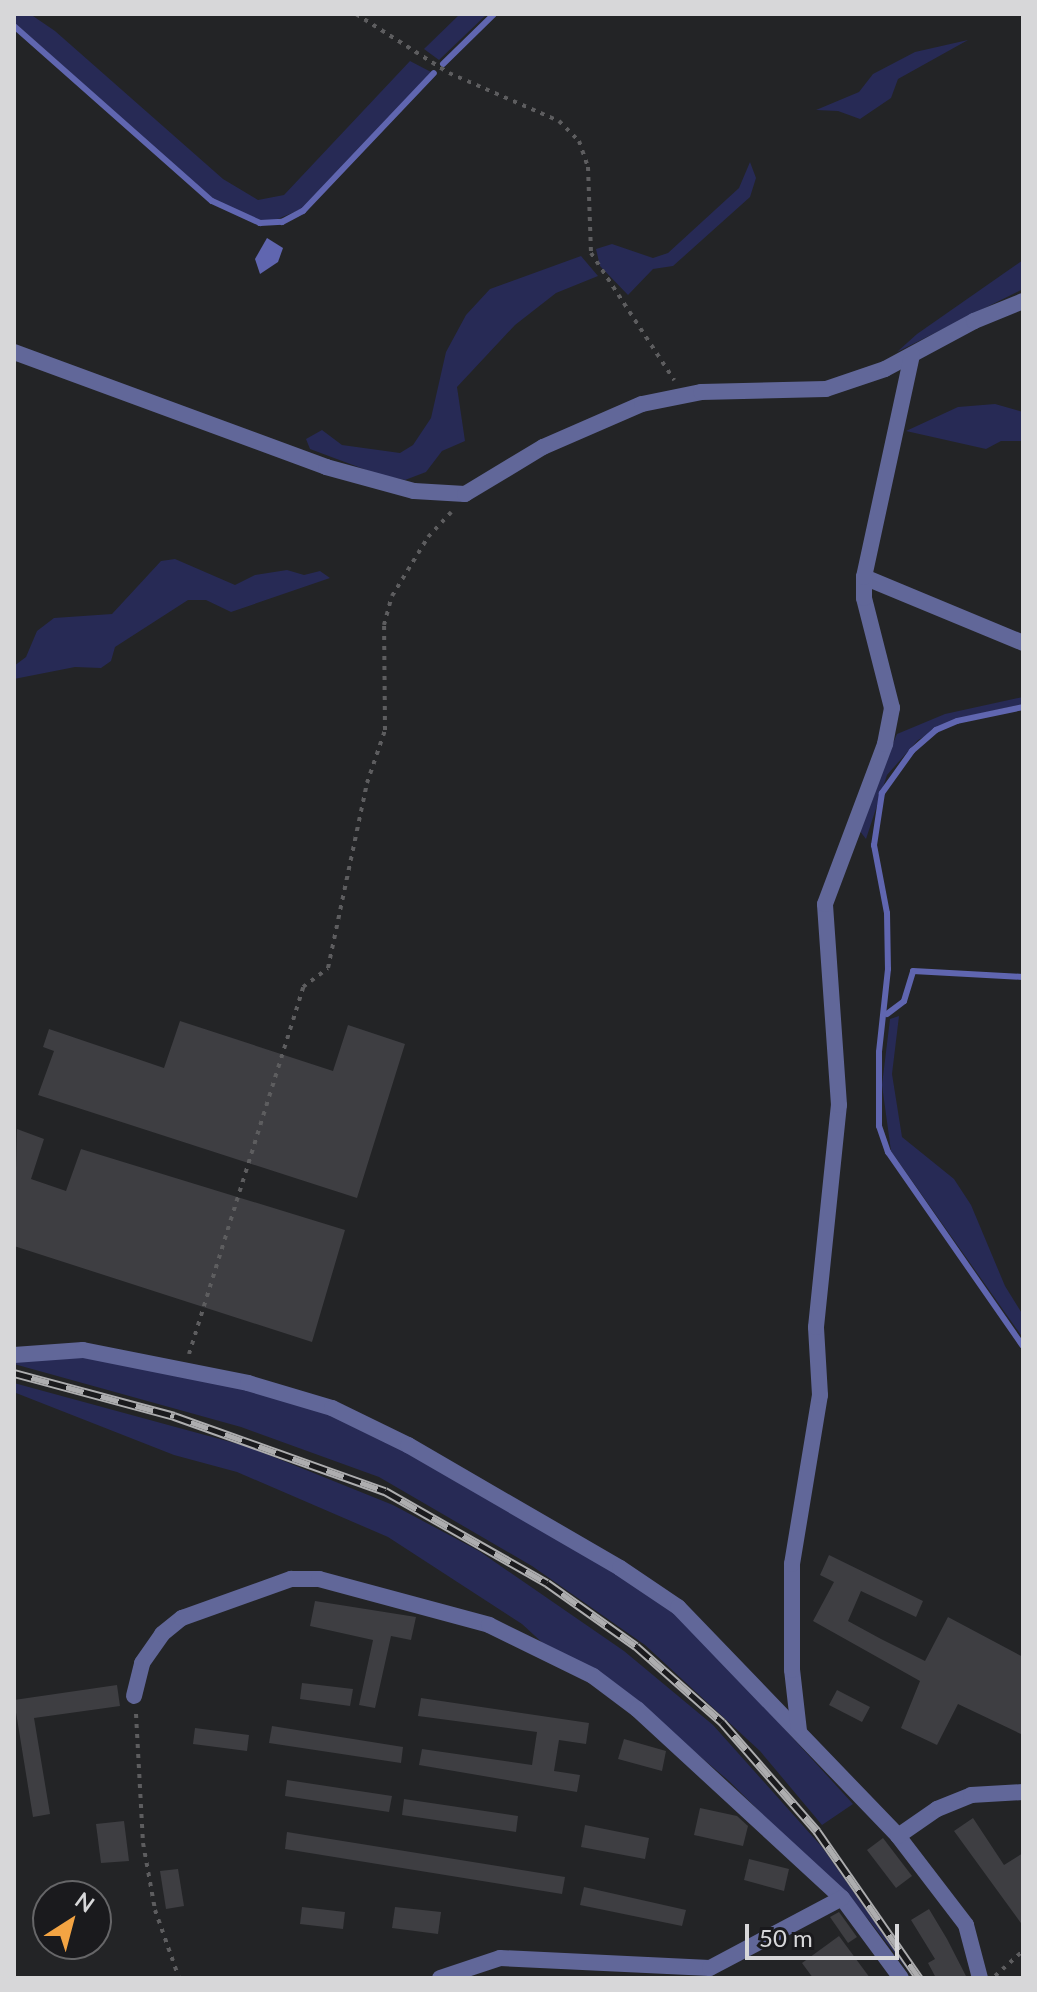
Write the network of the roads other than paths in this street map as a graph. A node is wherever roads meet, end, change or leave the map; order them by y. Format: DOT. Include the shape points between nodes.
graph roads {
  1 [pos="1023,301"];
  2 [pos="14,352"];
  3 [pos="912,355"];
  4 [pos="864,577"];
  5 [pos="1023,643"];
  6 [pos="14,1355"];
  7 [pos="134,1696"];
  8 [pos="799,1731"];
  9 [pos="1023,1792"];
  10 [pos="898,1836"];
  11 [pos="842,1898"];
  12 [pos="440,1978"];
  13 [pos="901,1978"];
  14 [pos="980,1978"];
  1 -- 3 [label="street"];
  2 -- 3 [label="street" via="363,479 427,493 465,494 591,423 685,394 826,389"];
  3 -- 4 [label="street"];
  4 -- 5 [label="street"];
  4 -- 8 [label="street" via="864,598 892,708 885,744 825,904 839,1105 816,1327 820,1395 792,1564 792,1670"];
  6 -- 8 [label="street" via="83,1350 332,1408 408,1445 678,1607"];
  7 -- 11 [label="street" via="142,1663 162,1634 212,1603 291,1579 319,1579 397,1597 489,1625 593,1676 721,1781 780,1845"];
  8 -- 10 [label="street"];
  9 -- 10 [label="street" via="971,1795 937,1809"];
  10 -- 14 [label="street" via="966,1925"];
  11 -- 12 [label="street" via="710,1968 500,1958"];
  11 -- 13 [label="street"];
}
